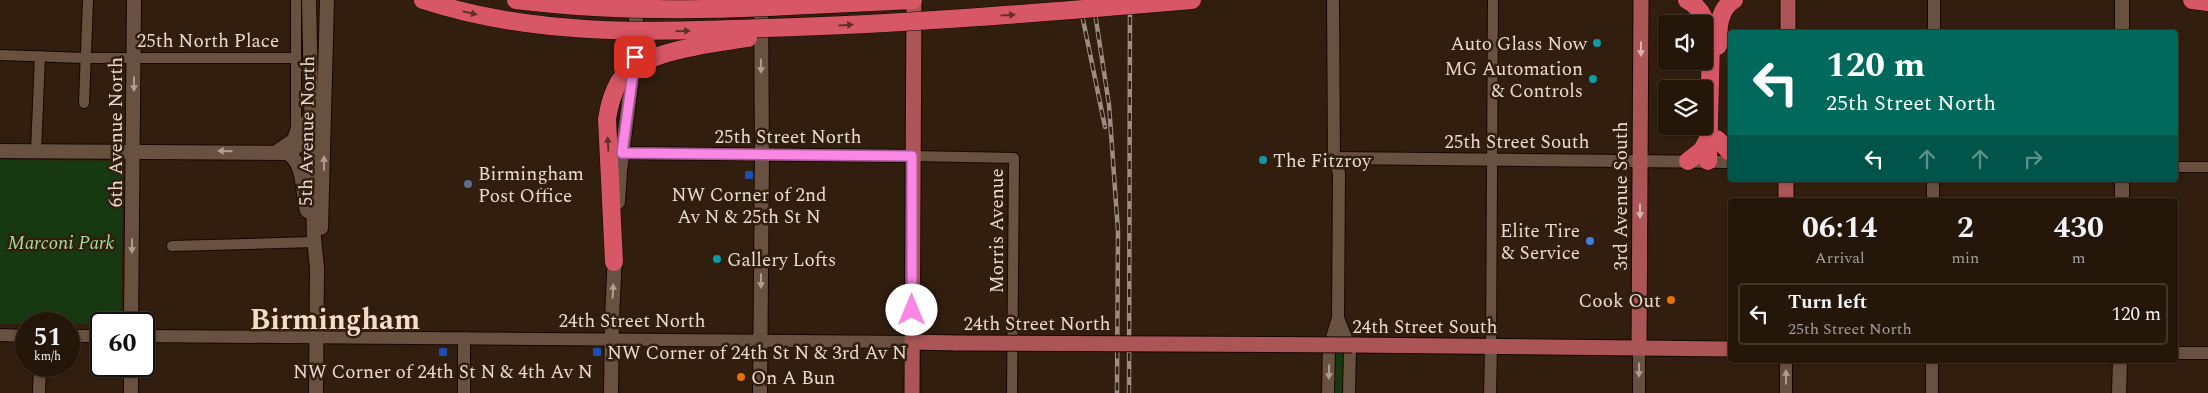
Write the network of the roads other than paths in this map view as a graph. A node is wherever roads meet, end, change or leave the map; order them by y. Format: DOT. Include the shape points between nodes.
graph roads {
  1 [pos="88,0"];
  2 [pos="134,0"];
  3 [pos="296,0"];
  4 [pos="308,0"];
  5 [pos="327,0"];
  6 [pos="337,0"];
  7 [pos="423,0"];
  8 [pos="516,0"];
  9 [pos="636,0"];
  10 [pos="753,0"];
  11 [pos="761,0"];
  12 [pos="913,0"];
  13 [pos="1192,0"];
  14 [pos="1333,0"];
  15 [pos="1493,0"];
  16 [pos="1641,0"];
  17 [pos="1687,0"];
  18 [pos="1734,0"];
  19 [pos="1788,0"];
  20 [pos="1934,0"];
  21 [pos="2122,0"];
  22 [pos="2192,0"];
  23 [pos="2208,2"];
  24 [pos="788,6"];
  25 [pos="327,20"];
  26 [pos="809,27"];
  27 [pos="1788,30"];
  28 [pos="1934,30"];
  29 [pos="2122,30"];
  30 [pos="0,55"];
  31 [pos="40,56"];
  32 [pos="134,57"];
  33 [pos="86,58"];
  34 [pos="296,58"];
  35 [pos="84,103"];
  36 [pos="1713,139"];
  37 [pos="1728,150"];
  38 [pos="0,151"];
  39 [pos="36,151"];
  40 [pos="134,151"];
  41 [pos="273,152"];
  42 [pos="288,153"];
  43 [pos="622,153"];
  44 [pos="762,155"];
  45 [pos="912,156"];
  46 [pos="1014,158"];
  47 [pos="1334,158"];
  48 [pos="1493,159"];
  49 [pos="1640,160"];
  50 [pos="1688,161"];
  51 [pos="1718,161"];
  52 [pos="2178,167"];
  53 [pos="2208,167"];
  54 [pos="1786,182"];
  55 [pos="1933,182"];
  56 [pos="2122,182"];
  57 [pos="1786,198"];
  58 [pos="1933,198"];
  59 [pos="2122,198"];
  60 [pos="314,240"];
  61 [pos="172,246"];
  62 [pos="614,262"];
  63 [pos="317,263"];
  64 [pos="131,312"];
  65 [pos="1338,318"];
  66 [pos="0,335"];
  67 [pos="15,336"];
  68 [pos="155,336"];
  69 [pos="316,337"];
  70 [pos="464,338"];
  71 [pos="612,340"];
  72 [pos="760,342"];
  73 [pos="912,342"];
  74 [pos="1121,343"];
  75 [pos="1491,347"];
  76 [pos="1639,348"];
  77 [pos="1728,349"];
  78 [pos="2178,353"];
  79 [pos="2208,353"];
  80 [pos="1786,363"];
  81 [pos="1932,363"];
  82 [pos="2120,363"];
  83 [pos="40,377"];
  84 [pos="131,377"];
  85 [pos="40,393"];
  86 [pos="131,393"];
  87 [pos="316,393"];
  88 [pos="464,393"];
  89 [pos="612,393"];
  90 [pos="760,393"];
  91 [pos="912,393"];
  92 [pos="1012,393"];
  93 [pos="1328,393"];
  94 [pos="1349,393"];
  95 [pos="1490,393"];
  96 [pos="1638,393"];
  97 [pos="1786,393"];
  98 [pos="1932,393"];
  99 [pos="2120,393"];
  1 -- 33 [label="street"];
  2 -- 32 [label="main road, 6th Avenue North"];
  3 -- 34 [label="street"];
  4 -- 42 [label="main road" via="305,130 298,148"];
  4 -- 60 [label="main road, 5th Avenue North"];
  5 -- 25 [label="main road, 5th Avenue North"];
  6 -- 25 [label="main road"];
  7 -- 26 [label="highway, one-way, bridge" via="504,21 584,30 639,32"];
  8 -- 24 [label="highway, bridge" via="638,8"];
  9 -- 43 [label="main road" via="636,46"];
  10 -- 24 [label="highway, bridge"];
  11 -- 44 [label="main road, one-way"];
  12 -- 24 [label="highway"];
  12 -- 45 [label="main road"];
  26 -- 13 [label="highway, one-way, bridge" via="934,21"];
  14 -- 47 [label="street"];
  15 -- 48 [label="street"];
  16 -- 49 [label="main road, 3rd Avenue South, one-way"];
  17 -- 36 [label="highway" via="1702,14 1708,26"];
  18 -- 36 [label="highway" via="1720,17"];
  19 -- 27 [label="main road"];
  20 -- 28 [label="street"];
  21 -- 29 [label="main road"];
  22 -- 23 [label="highway"];
  63 -- 25 [label="main road, 5th Avenue North, one-way" via="322,220"];
  62 -- 26 [label="highway, one-way, bridge" via="607,119 611,98 619,81 648,58"];
  30 -- 31 [label="street, 25th North Place"];
  31 -- 33 [label="street, 25th North Place"];
  31 -- 39 [label="street"];
  32 -- 33 [label="street, 25th North Place"];
  32 -- 34 [label="street, 25th North Place"];
  32 -- 40 [label="main road, 6th Avenue North, one-way"];
  33 -- 35 [label="street"];
  34 -- 41 [label="street" via="296,128 292,139"];
  36 -- 37 [label="highway"];
  36 -- 50 [label="highway"];
  36 -- 51 [label="highway"];
  38 -- 39 [label="main road"];
  39 -- 40 [label="main road"];
  41 -- 40 [label="main road, one-way"];
  40 -- 64 [label="main road, 6th Avenue North, one-way"];
  41 -- 42 [label="main road"];
  42 -- 60 [label="main road" via="299,164"];
  43 -- 44 [label="street, 25th Street North"];
  43 -- 62 [label="main road"];
  44 -- 45 [label="street, 25th Street North"];
  44 -- 72 [label="main road, one-way"];
  45 -- 46 [label="street, 25th Street North"];
  45 -- 73 [label="main road"];
  46 -- 92 [label="street, Morris Avenue"];
  47 -- 48 [label="street, 25th Street South"];
  47 -- 65 [label="street" via="1339,173"];
  48 -- 49 [label="street, 25th Street South"];
  48 -- 75 [label="street"];
  49 -- 50 [label="street, 25th Street South"];
  49 -- 76 [label="main road, 3rd Avenue South, one-way"];
  50 -- 51 [label="street, 25th Street South"];
  52 -- 53 [label="street"];
  54 -- 57 [label="main road"];
  55 -- 58 [label="street"];
  56 -- 59 [label="main road"];
  60 -- 61 [label="street"];
  60 -- 63 [label="main road, 5th Avenue North"];
  71 -- 62 [label="main road, one-way"];
  63 -- 69 [label="main road, 5th Avenue North"];
  65 -- 93 [label="street, one-way" via="1329,347"];
  65 -- 94 [label="street" via="1350,348"];
  66 -- 67 [label="street"];
  68 -- 69 [label="street, 24th Street North"];
  69 -- 70 [label="street, 24th Street North"];
  69 -- 87 [label="main road, 5th Avenue North"];
  70 -- 71 [label="street, 24th Street North"];
  70 -- 88 [label="street"];
  71 -- 72 [label="street, 24th Street North"];
  71 -- 89 [label="main road"];
  72 -- 73 [label="street, 24th Street North"];
  72 -- 90 [label="main road"];
  73 -- 74 [label="main road, 24th Street North, bridge"];
  73 -- 91 [label="main road"];
  74 -- 75 [label="main road, 24th Street South, bridge"];
  75 -- 76 [label="main road, 24th Street South"];
  75 -- 95 [label="street"];
  76 -- 77 [label="main road, 24th Street South"];
  76 -- 96 [label="street, 3rd Avenue South, one-way"];
  78 -- 79 [label="street"];
  97 -- 80 [label="street, one-way"];
  81 -- 98 [label="street"];
  82 -- 99 [label="main road"];
  83 -- 85 [label="street"];
  84 -- 86 [label="main road"];
}
